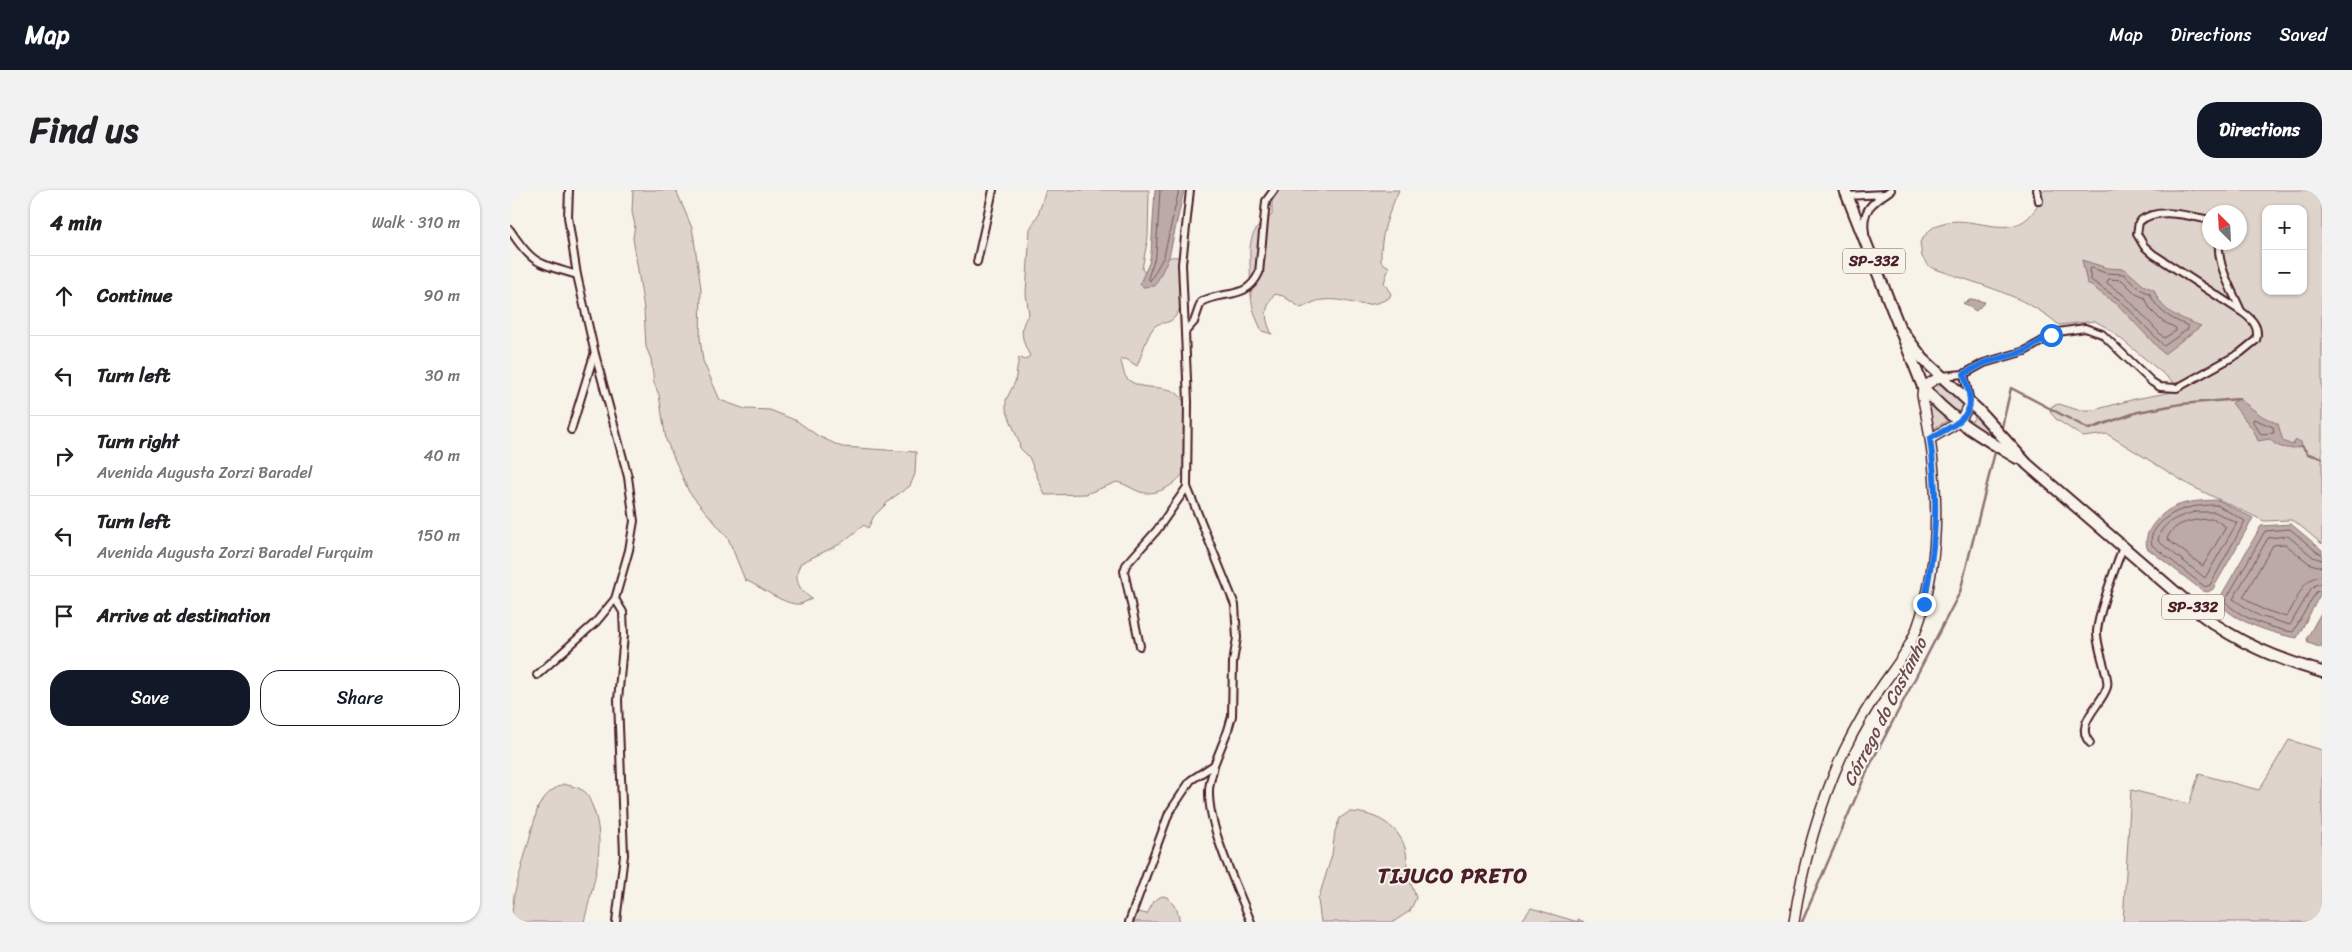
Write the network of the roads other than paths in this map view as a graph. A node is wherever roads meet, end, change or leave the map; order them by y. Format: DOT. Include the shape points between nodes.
graph roads {
  1 [pos="569,190"];
  2 [pos="993,190"];
  3 [pos="1190,190"];
  4 [pos="1274,190"];
  5 [pos="2037,190"];
  6 [pos="1888,192"];
  7 [pos="1846,193"];
  8 [pos="2039,201"];
  9 [pos="2202,218"];
  10 [pos="510,230"];
  11 [pos="1870,250"];
  12 [pos="2218,250"];
  13 [pos="977,262"];
  14 [pos="577,275"];
  15 [pos="2242,312"];
  16 [pos="1185,332"];
  17 [pos="1902,332"];
  18 [pos="595,354"];
  19 [pos="1964,374"];
  20 [pos="1941,376"];
  21 [pos="1923,387"];
  22 [pos="1971,403"];
  23 [pos="1959,422"];
  24 [pos="571,430"];
  25 [pos="1930,439"];
  26 [pos="2027,464"];
  27 [pos="1187,487"];
  28 [pos="2123,547"];
  29 [pos="615,599"];
  30 [pos="1140,646"];
  31 [pos="2322,672"];
  32 [pos="537,675"];
  33 [pos="2090,743"];
  34 [pos="1214,765"];
  35 [pos="616,922"];
  36 [pos="1130,922"];
  37 [pos="1250,922"];
  38 [pos="1794,922"];
  1 -- 14 [label="street" via="568,217"];
  2 -- 13 [label="street"];
  3 -- 16 [label="street" via="1182,264"];
  4 -- 16 [label="street" via="1266,201 1259,273 1255,282 1236,293 1201,302 1194,322"];
  5 -- 8 [label="street"];
  6 -- 7 [label="street"];
  6 -- 11 [label="street" via="1866,209 1865,230"];
  7 -- 11 [label="main road, SP-332"];
  9 -- 15 [label="street" via="2178,214 2150,216 2140,222 2137,234 2154,254"];
  10 -- 14 [label="street" via="532,259"];
  11 -- 17 [label="main road, SP-332"];
  12 -- 15 [label="street" via="2222,268"];
  14 -- 18 [label="street"];
  15 -- 19 [label="street" via="2256,327 2258,335 2253,344 2177,388 2160,387 2152,382 2102,334 2085,328 2058,332 2025,351 1984,363"];
  16 -- 27 [label="street"];
  17 -- 20 [label="main road, SP-332"];
  17 -- 21 [label="main road, SP-332"];
  18 -- 24 [label="street"];
  18 -- 29 [label="street" via="629,484 634,521 633,536"];
  19 -- 20 [label="street"];
  19 -- 22 [label="street"];
  20 -- 21 [label="main road"];
  20 -- 22 [label="main road, SP-332"];
  21 -- 23 [label="main road, SP-332" via="1944,411"];
  21 -- 25 [label="main road"];
  22 -- 23 [label="main road"];
  22 -- 26 [label="main road, SP-332"];
  23 -- 25 [label="main road"];
  23 -- 26 [label="main road, SP-332"];
  25 -- 38 [label="main road" via="1937,516 1924,604 1905,654 1883,684 1844,751 1803,867"];
  26 -- 28 [label="main road, SP-332"];
  27 -- 30 [label="street" via="1124,571"];
  27 -- 34 [label="street" via="1235,605 1237,623 1232,716"];
  28 -- 31 [label="main road, SP-332" via="2222,631 2264,653"];
  28 -- 33 [label="street" via="2097,630 2100,659 2108,685 2084,729 2085,738"];
  29 -- 32 [label="street" via="596,622"];
  29 -- 35 [label="street" via="623,612 624,635 618,700 624,855"];
  34 -- 36 [label="street" via="1191,780 1169,813"];
  34 -- 37 [label="street" via="1209,790 1210,808"];
}
